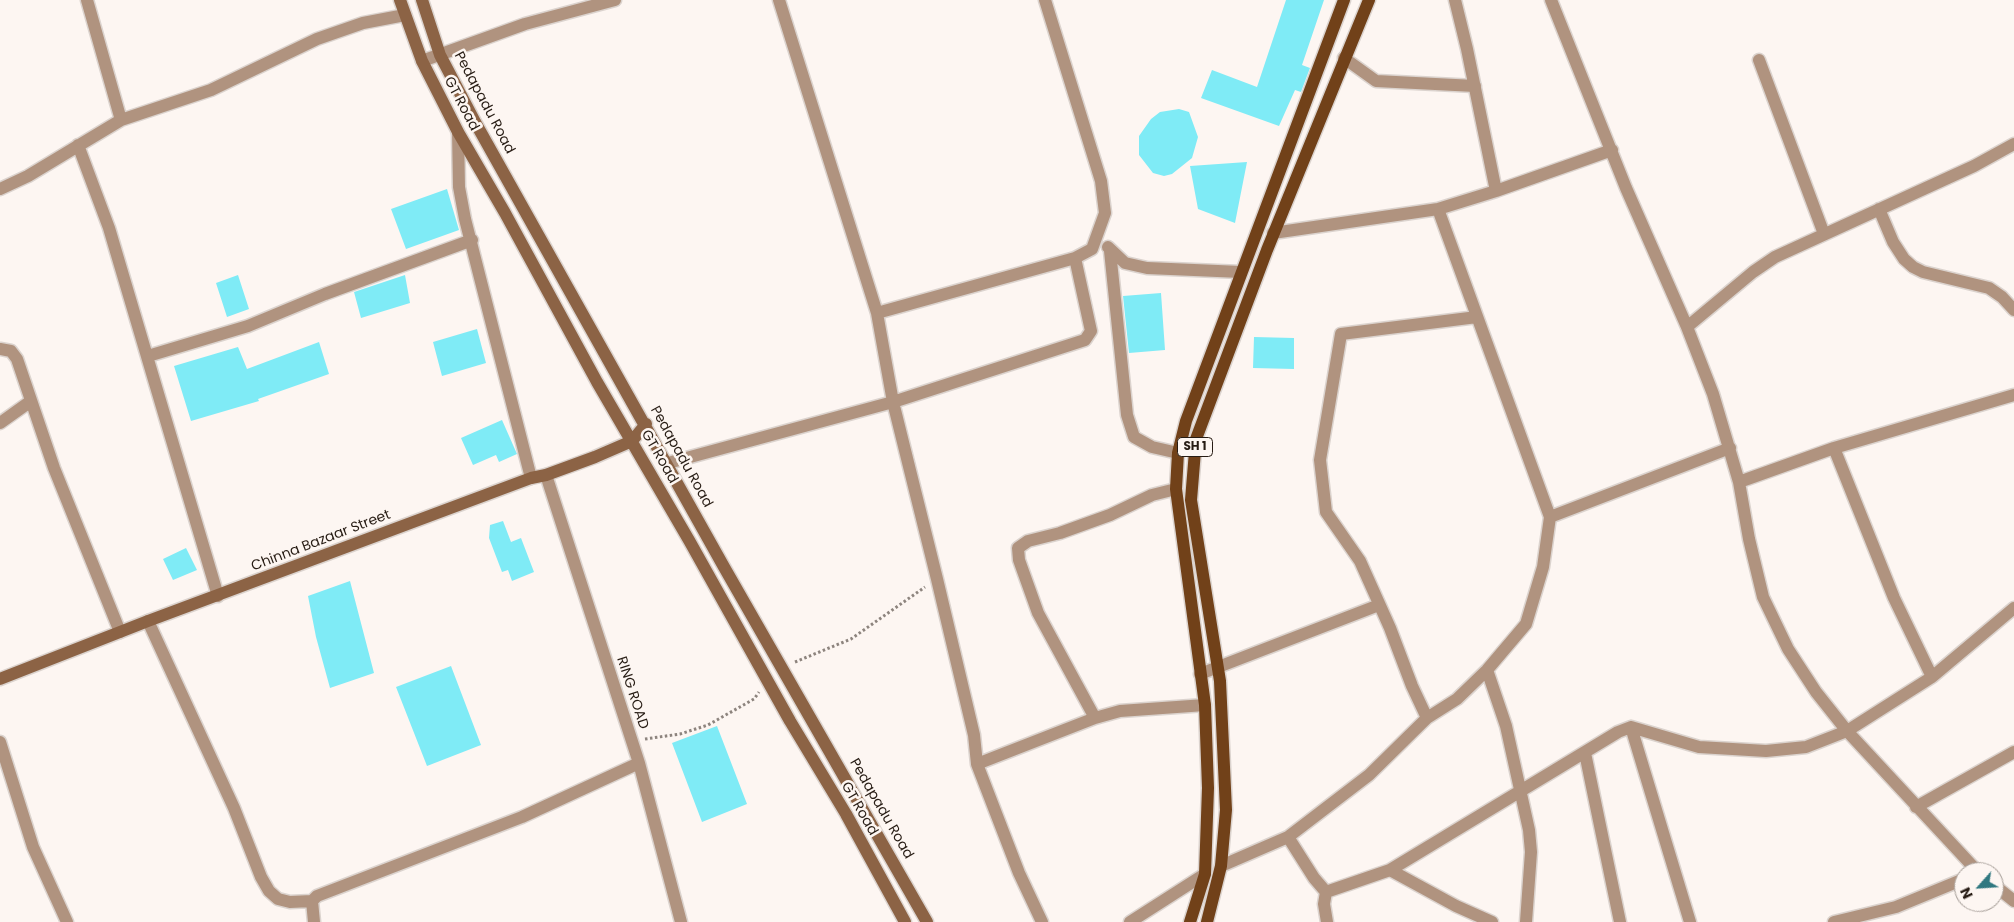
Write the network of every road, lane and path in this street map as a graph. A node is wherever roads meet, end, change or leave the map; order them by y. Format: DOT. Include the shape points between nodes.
graph roads {
  1 [pos="87,0"];
  2 [pos="400,0"];
  3 [pos="422,0"];
  4 [pos="615,0"];
  5 [pos="779,0"];
  6 [pos="1045,0"];
  7 [pos="1344,0"];
  8 [pos="1369,0"];
  9 [pos="1455,0"];
  10 [pos="1551,0"];
  11 [pos="405,15"];
  12 [pos="440,54"];
  13 [pos="1344,58"];
  14 [pos="1759,60"];
  15 [pos="422,61"];
  16 [pos="1475,86"];
  17 [pos="121,120"];
  18 [pos="458,132"];
  19 [pos="2014,144"];
  20 [pos="78,145"];
  21 [pos="1612,150"];
  22 [pos="0,189"];
  23 [pos="1496,191"];
  24 [pos="1438,209"];
  25 [pos="1880,210"];
  26 [pos="1100,230"];
  27 [pos="1273,233"];
  28 [pos="1824,234"];
  29 [pos="472,240"];
  30 [pos="1110,250"];
  31 [pos="1075,258"];
  32 [pos="1241,272"];
  33 [pos="2014,310"];
  34 [pos="877,313"];
  35 [pos="1477,317"];
  36 [pos="1687,327"];
  37 [pos="0,349"];
  38 [pos="148,356"];
  39 [pos="2014,395"];
  40 [pos="30,401"];
  41 [pos="893,402"];
  42 [pos="0,423"];
  43 [pos="646,424"];
  44 [pos="632,441"];
  45 [pos="1730,448"];
  46 [pos="1834,448"];
  47 [pos="1178,453"];
  48 [pos="668,463"];
  49 [pos="546,475"];
  50 [pos="531,478"];
  51 [pos="1739,482"];
  52 [pos="1176,489"];
  53 [pos="1550,517"];
  54 [pos="938,579"];
  55 [pos="218,596"];
  56 [pos="1379,605"];
  57 [pos="2014,608"];
  58 [pos="148,621"];
  59 [pos="120,632"];
  60 [pos="782,667"];
  61 [pos="1217,669"];
  62 [pos="1487,670"];
  63 [pos="1200,674"];
  64 [pos="1932,677"];
  65 [pos="0,680"];
  66 [pos="766,680"];
  67 [pos="1204,705"];
  68 [pos="1095,718"];
  69 [pos="1427,718"];
  70 [pos="1631,727"];
  71 [pos="1847,731"];
  72 [pos="632,741"];
  73 [pos="0,742"];
  74 [pos="2014,752"];
  75 [pos="1585,753"];
  76 [pos="639,763"];
  77 [pos="977,764"];
  78 [pos="1520,792"];
  79 [pos="1916,807"];
  80 [pos="1288,837"];
  81 [pos="1968,862"];
  82 [pos="1221,866"];
  83 [pos="1390,870"];
  84 [pos="1204,874"];
  85 [pos="1954,882"];
  86 [pos="1326,892"];
  87 [pos="312,901"];
  88 [pos="67,922"];
  89 [pos="314,922"];
  90 [pos="681,922"];
  91 [pos="905,922"];
  92 [pos="927,922"];
  93 [pos="1042,922"];
  94 [pos="1130,922"];
  95 [pos="1190,922"];
  96 [pos="1207,922"];
  97 [pos="1327,922"];
  98 [pos="1492,922"];
  99 [pos="1526,922"];
  100 [pos="1620,922"];
  101 [pos="1690,922"];
  102 [pos="1834,922"];
  1 -- 17 [label="street"];
  2 -- 11 [label="main road, GT Road"];
  3 -- 12 [label="main road, Pedapadu Road"];
  4 -- 12 [label="street" via="525,24"];
  5 -- 34 [label="street"];
  6 -- 26 [label="street" via="1101,180 1105,213"];
  7 -- 32 [label="main road, SH 1"];
  8 -- 13 [label="main road, SH 1"];
  9 -- 16 [label="street"];
  10 -- 21 [label="street"];
  11 -- 15 [label="main road, GT Road"];
  11 -- 17 [label="street" via="362,23 318,39 211,90"];
  12 -- 15 [label="street"];
  12 -- 43 [label="main road, Pedapadu Road" via="578,308"];
  13 -- 16 [label="street" via="1376,81"];
  13 -- 27 [label="main road, SH 1"];
  14 -- 28 [label="street"];
  15 -- 18 [label="main road, GT Road"];
  16 -- 23 [label="street"];
  17 -- 20 [label="street"];
  18 -- 29 [label="street" via="459,187"];
  18 -- 44 [label="main road, GT Road"];
  19 -- 25 [label="street"];
  20 -- 22 [label="street"];
  20 -- 38 [label="street" via="109,228"];
  21 -- 23 [label="street"];
  21 -- 36 [label="street"];
  23 -- 24 [label="street"];
  24 -- 27 [label="street"];
  24 -- 35 [label="street"];
  25 -- 28 [label="street"];
  25 -- 33 [label="street" via="1893,242 1913,267 1989,288"];
  26 -- 30 [label="street"];
  26 -- 31 [label="street" via="1092,249"];
  27 -- 61 [label="main road, SH 1" via="1196,439 1191,507"];
  28 -- 36 [label="street" via="1775,257"];
  29 -- 38 [label="street" via="248,326"];
  29 -- 50 [label="street"];
  30 -- 32 [label="street" via="1125,263 1147,268"];
  30 -- 47 [label="street" via="1126,415 1134,436 1152,447"];
  31 -- 34 [label="street"];
  31 -- 41 [label="street" via="1091,331 1086,340"];
  32 -- 47 [label="main road, SH 1" via="1186,421"];
  34 -- 41 [label="street"];
  35 -- 53 [label="street"];
  35 -- 56 [label="street" via="1341,334 1320,460 1326,512 1360,561"];
  36 -- 45 [label="street"];
  37 -- 40 [label="street" via="11,351 17,360"];
  38 -- 55 [label="street"];
  39 -- 46 [label="street"];
  40 -- 42 [label="street"];
  40 -- 59 [label="street"];
  41 -- 48 [label="street"];
  41 -- 54 [label="street"];
  43 -- 44 [label="main road, Chinna Bazaar Street"];
  43 -- 48 [label="main road, Pedapadu Road"];
  44 -- 49 [label="main road, Chinna Bazaar Street"];
  44 -- 66 [label="main road, GT Road"];
  45 -- 51 [label="street"];
  45 -- 53 [label="street"];
  46 -- 51 [label="street"];
  46 -- 64 [label="street" via="1894,598"];
  47 -- 52 [label="main road, SH 1"];
  48 -- 60 [label="main road, Pedapadu Road"];
  49 -- 50 [label="main road, Chinna Bazaar Street"];
  49 -- 72 [label="street, RING ROAD"];
  50 -- 55 [label="main road, Chinna Bazaar Street"];
  51 -- 71 [label="street" via="1763,597 1788,649"];
  52 -- 63 [label="main road, SH 1"];
  52 -- 68 [label="street" via="1152,495 1060,533 1028,541 1018,548 1019,560 1038,614"];
  53 -- 62 [label="street" via="1543,567 1526,624"];
  54 -- 60 [label="path" via="851,639"];
  54 -- 77 [label="street" via="974,735"];
  55 -- 58 [label="main road, Chinna Bazaar Street"];
  56 -- 61 [label="street"];
  56 -- 69 [label="street"];
  57 -- 64 [label="street"];
  58 -- 59 [label="main road, Chinna Bazaar Street"];
  58 -- 87 [label="street" via="234,808 265,884 278,899"];
  59 -- 65 [label="main road, Chinna Bazaar Street"];
  60 -- 92 [label="main road, Pedapadu Road"];
  61 -- 63 [label="street"];
  61 -- 82 [label="main road, SH 1" via="1226,810"];
  62 -- 69 [label="street" via="1457,699"];
  62 -- 78 [label="street" via="1506,726"];
  63 -- 67 [label="main road, SH 1"];
  64 -- 71 [label="street"];
  66 -- 72 [label="path" via="754,700 708,725 680,734"];
  66 -- 91 [label="main road, GT Road" via="846,814"];
  67 -- 68 [label="street" via="1120,711"];
  67 -- 84 [label="main road, SH 1" via="1208,788"];
  68 -- 77 [label="street"];
  69 -- 80 [label="street" via="1369,775"];
  70 -- 71 [label="street" via="1699,747 1766,751 1806,747"];
  70 -- 75 [label="street"];
  70 -- 101 [label="street"];
  71 -- 79 [label="street"];
  72 -- 76 [label="street, RING ROAD"];
  73 -- 88 [label="street" via="33,847"];
  74 -- 79 [label="street"];
  75 -- 78 [label="street"];
  75 -- 100 [label="street"];
  76 -- 87 [label="street" via="522,817 324,893"];
  76 -- 90 [label="street, RING ROAD"];
  77 -- 93 [label="street" via="1019,874"];
  78 -- 83 [label="street"];
  78 -- 99 [label="street" via="1531,852"];
  79 -- 81 [label="street"];
  80 -- 82 [label="street"];
  80 -- 86 [label="street"];
  82 -- 96 [label="main road, SH 1"];
  83 -- 86 [label="street"];
  83 -- 98 [label="street"];
  84 -- 94 [label="street"];
  84 -- 95 [label="main road, SH 1"];
  85 -- 102 [label="street" via="1896,907"];
  86 -- 97 [label="street"];
  87 -- 89 [label="street"];
}
